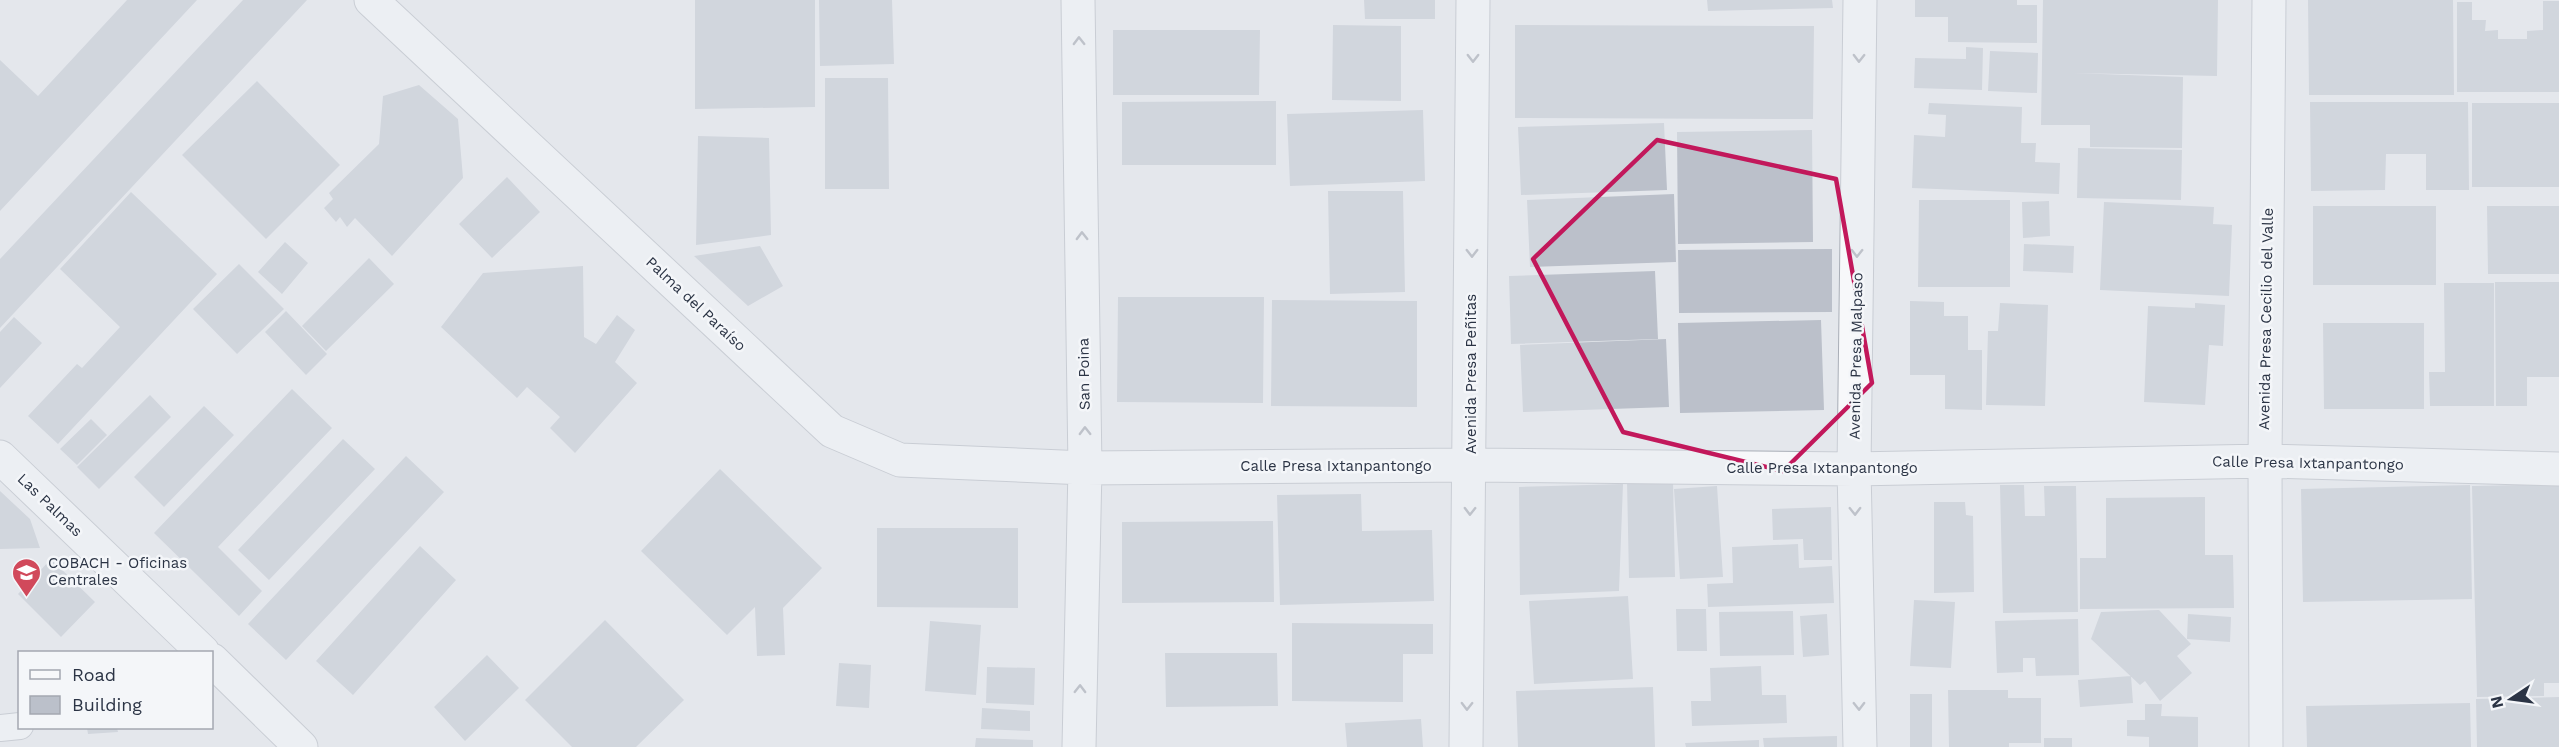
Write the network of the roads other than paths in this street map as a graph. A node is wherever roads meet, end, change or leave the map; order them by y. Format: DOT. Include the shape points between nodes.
graph roads {
  1 [pos="371,0"];
  2 [pos="1078,0"];
  3 [pos="1473,0"];
  4 [pos="1860,0"];
  5 [pos="2269,0"];
  6 [pos="0,457"];
  7 [pos="2265,461"];
  8 [pos="1470,465"];
  9 [pos="1085,468"];
  10 [pos="1854,469"];
  11 [pos="2559,469"];
  12 [pos="202,651"];
  13 [pos="213,661"];
  14 [pos="18,726"];
  15 [pos="0,728"];
  16 [pos="301,747"];
  17 [pos="1079,747"];
  18 [pos="1466,747"];
  19 [pos="1860,747"];
  20 [pos="2266,747"];
  1 -- 9 [label="street, Palma del Paraíso" via="832,431 900,460"];
  9 -- 2 [label="street, San Poina, one-way"];
  3 -- 8 [label="street, Avenida Presa Peñitas, one-way"];
  4 -- 10 [label="street, Avenida Presa Malpaso, one-way"];
  5 -- 7 [label="street, Avenida Presa Cecilio del Valle"];
  6 -- 12 [label="street, Las Palmas"];
  7 -- 10 [label="street, Calle Presa Ixtanpantongo"];
  7 -- 11 [label="street, Calle Presa Ixtanpantongo"];
  7 -- 20 [label="street, Avenida Presa Cecilio del Valle"];
  8 -- 9 [label="street, Calle Presa Ixtanpantongo"];
  8 -- 10 [label="street, Calle Presa Ixtanpantongo"];
  8 -- 18 [label="street, Avenida Presa Peñitas, one-way"];
  17 -- 9 [label="street, San Poina, one-way"];
  10 -- 19 [label="street, Avenida Presa Malpaso, one-way"];
  13 -- 16 [label="street"];
  14 -- 15 [label="lane"];
}
